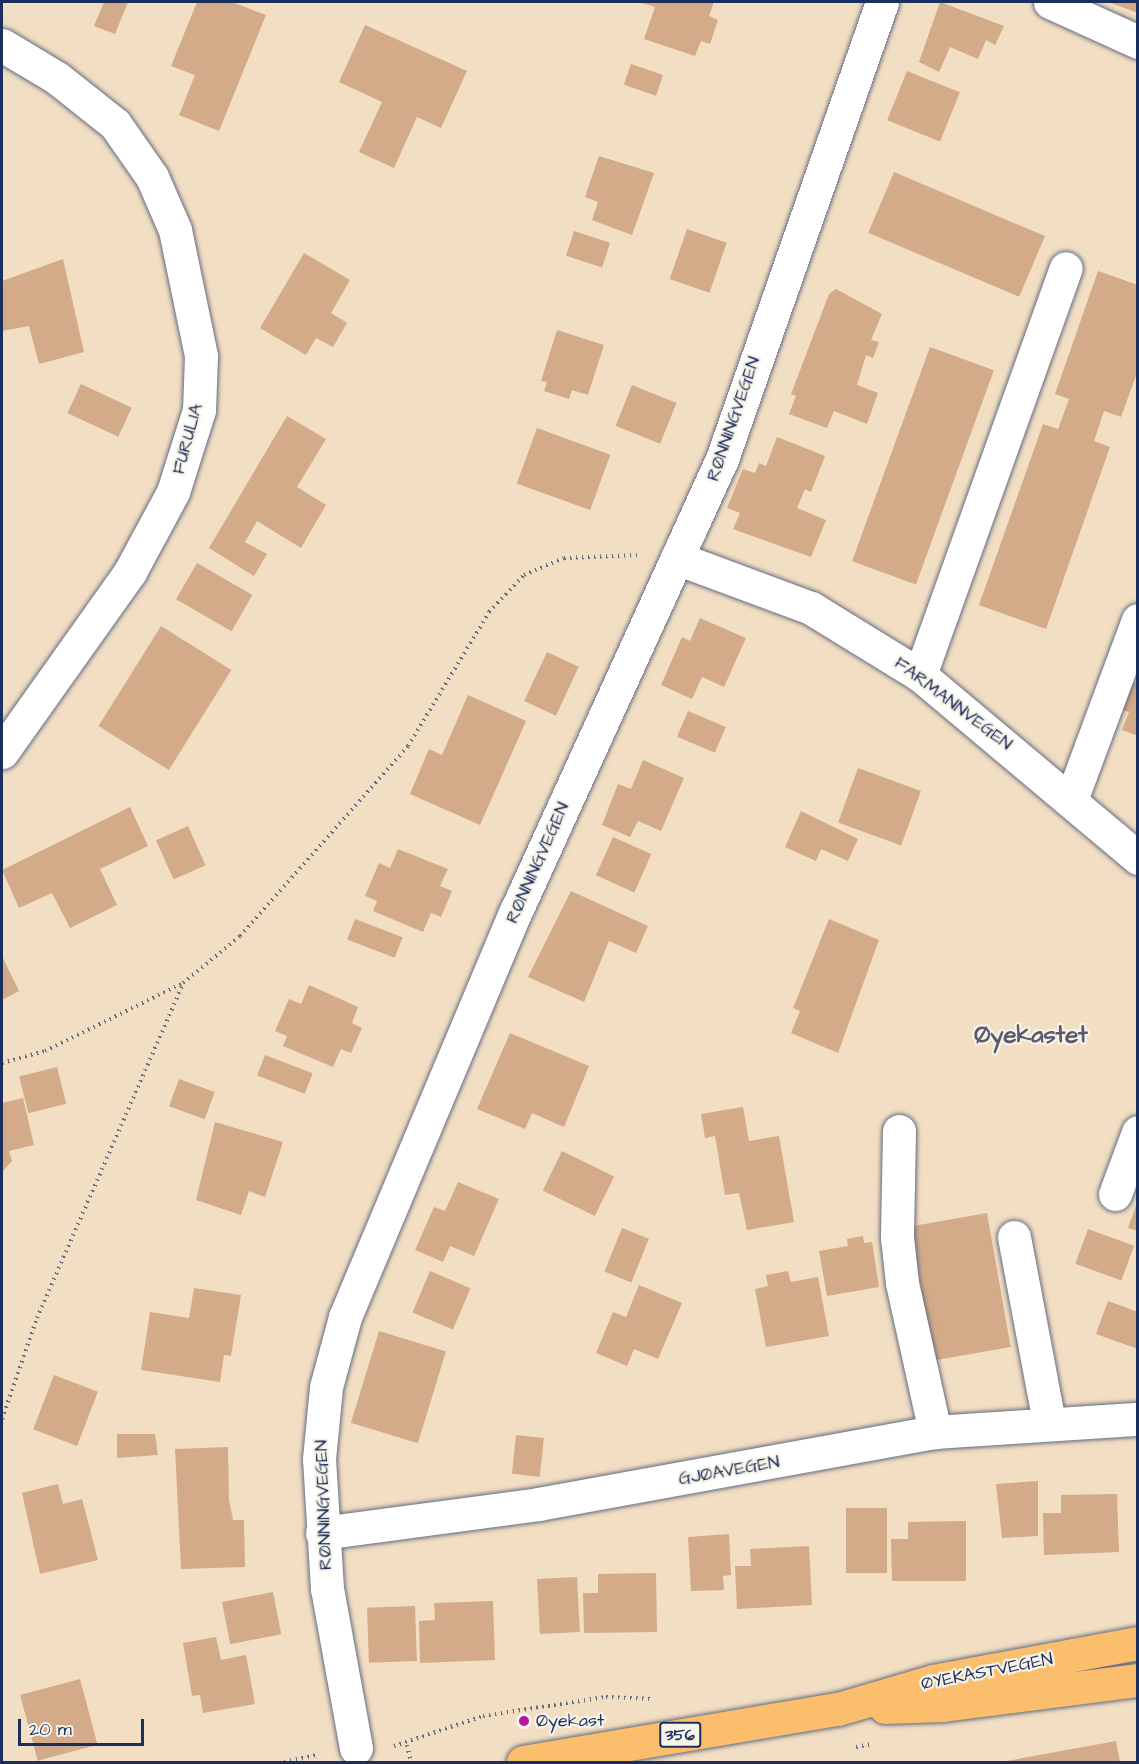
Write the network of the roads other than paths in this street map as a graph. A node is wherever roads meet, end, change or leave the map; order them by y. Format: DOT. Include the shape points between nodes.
graph roads {
  1 [pos="882,2"];
  2 [pos="1050,2"];
  3 [pos="1137,42"];
  4 [pos="2,45"];
  5 [pos="1066,268"];
  6 [pos="679,559"];
  7 [pos="1137,620"];
  8 [pos="920,675"];
  9 [pos="2,752"];
  10 [pos="1071,801"];
  11 [pos="1137,858"];
  12 [pos="899,1131"];
  13 [pos="1137,1132"];
  14 [pos="1115,1194"];
  15 [pos="1014,1237"];
  16 [pos="1137,1419"];
  17 [pos="1049,1422"];
  18 [pos="935,1432"];
  19 [pos="322,1533"];
  20 [pos="1137,1643"];
  21 [pos="1137,1680"];
  22 [pos="838,1709"];
  23 [pos="356,1748"];
  24 [pos="523,1762"];
  1 -- 6 [label="street, RØNNINGVEGEN" via="722,459"];
  2 -- 3 [label="street"];
  4 -- 9 [label="street, FURULIA" via="57,78 115,124 152,177 175,230 201,356 199,410 173,492 130,572"];
  5 -- 8 [label="street"];
  6 -- 8 [label="street, FARMANNVEGEN" via="811,608"];
  6 -- 19 [label="street, RØNNINGVEGEN" via="516,911 345,1317 326,1387 319,1459"];
  7 -- 10 [label="street"];
  8 -- 10 [label="street, FARMANNVEGEN"];
  10 -- 11 [label="street, FARMANNVEGEN"];
  12 -- 18 [label="street" via="897,1237 902,1283"];
  13 -- 14 [label="street"];
  15 -- 17 [label="street"];
  16 -- 17 [label="street, GJØAVEGEN"];
  17 -- 18 [label="street, GJØAVEGEN"];
  18 -- 19 [label="street, GJØAVEGEN" via="538,1504"];
  19 -- 23 [label="street, RØNNINGVEGEN"];
  20 -- 22 [label="main road, ØYEKASTVEGEN / 356" via="933,1681"];
  21 -- 22 [label="main road, ØYEKASTVEGEN / 356" via="943,1705"];
  22 -- 24 [label="main road, ØYEKASTVEGEN / 356"];
}
